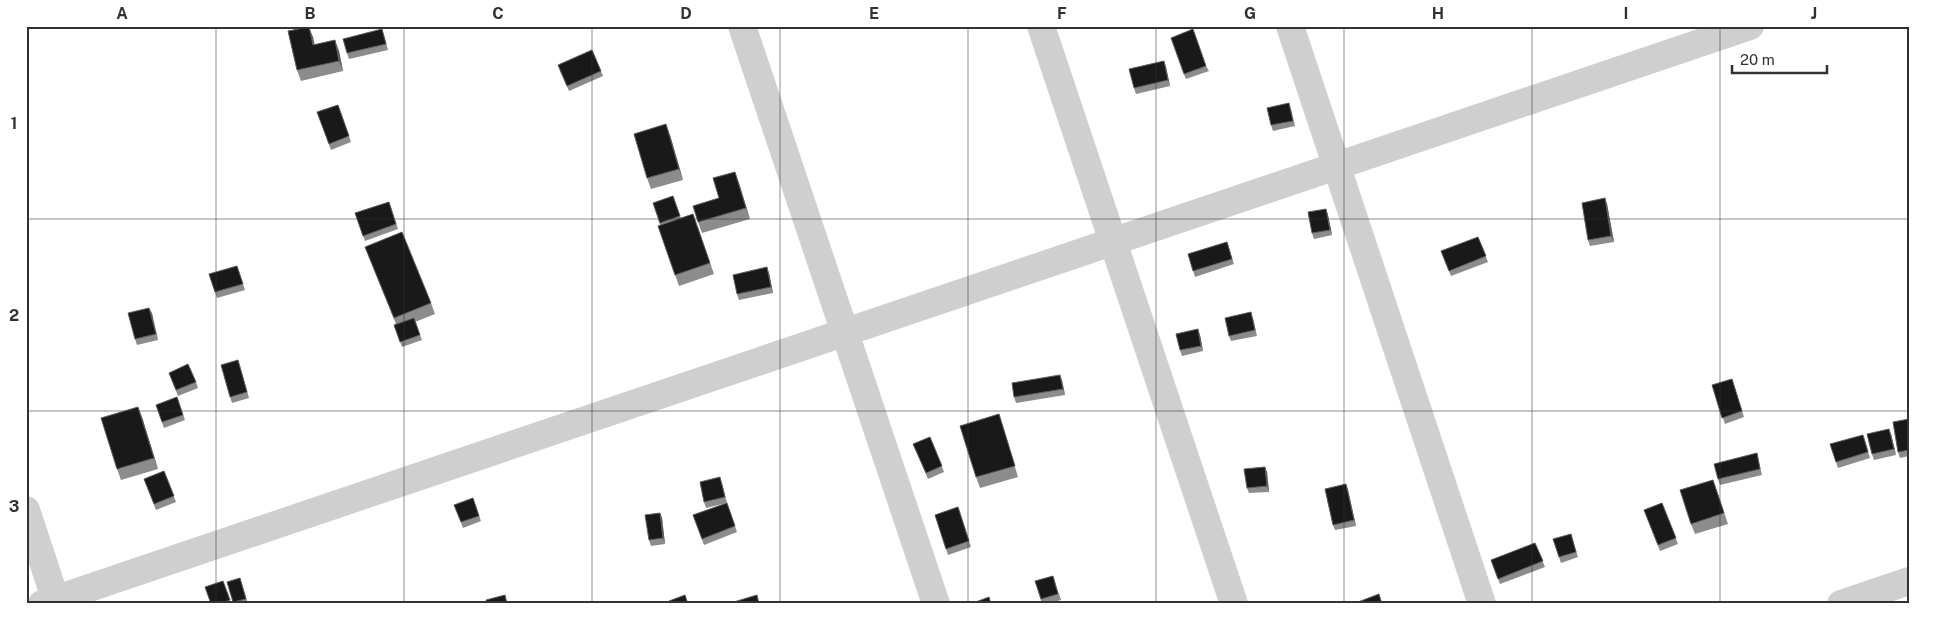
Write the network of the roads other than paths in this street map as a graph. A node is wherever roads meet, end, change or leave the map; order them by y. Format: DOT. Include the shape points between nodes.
graph roads {
  1 [pos="742,26"];
  2 [pos="1041,26"];
  3 [pos="1290,26"];
  4 [pos="1750,26"];
  5 [pos="1336,166"];
  6 [pos="1113,242"];
  7 [pos="845,332"];
  8 [pos="26,510"];
  9 [pos="1909,581"];
  10 [pos="51,602"];
  11 [pos="936,604"];
  12 [pos="1234,604"];
  13 [pos="1482,604"];
  14 [pos="1841,604"];
  1 -- 7 [label="street"];
  2 -- 6 [label="street"];
  3 -- 5 [label="street"];
  4 -- 5 [label="street"];
  5 -- 6 [label="street"];
  5 -- 13 [label="street"];
  6 -- 7 [label="street"];
  6 -- 12 [label="street"];
  7 -- 10 [label="street"];
  7 -- 11 [label="street"];
  8 -- 10 [label="street"];
  9 -- 14 [label="street"];
}
